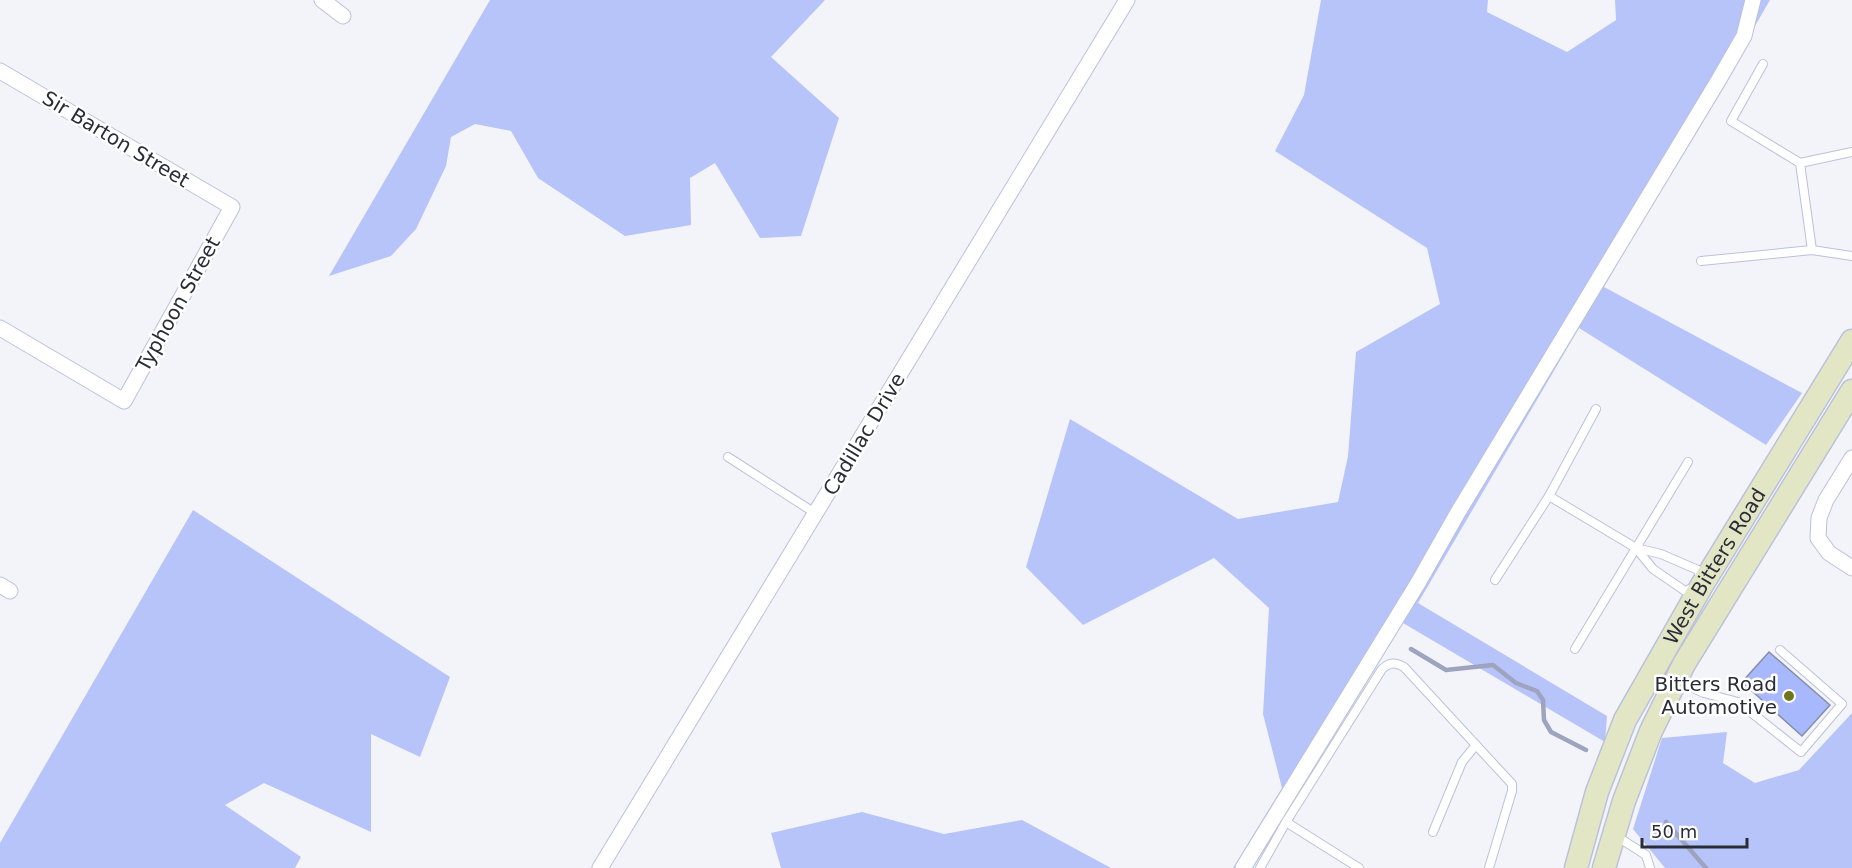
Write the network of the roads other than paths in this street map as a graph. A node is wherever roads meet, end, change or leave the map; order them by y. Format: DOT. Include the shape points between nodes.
graph roads {
  1 [pos="322,0"];
  2 [pos="1127,0"];
  3 [pos="1753,0"];
  4 [pos="343,16"];
  5 [pos="1763,64"];
  6 [pos="0,71"];
  7 [pos="1852,152"];
  8 [pos="1800,162"];
  9 [pos="232,207"];
  10 [pos="1812,250"];
  11 [pos="1852,255"];
  12 [pos="1701,261"];
  13 [pos="0,328"];
  14 [pos="1852,341"];
  15 [pos="1852,391"];
  16 [pos="1596,409"];
  17 [pos="728,457"];
  18 [pos="1852,458"];
  19 [pos="1688,462"];
  20 [pos="1549,496"];
  21 [pos="815,513"];
  22 [pos="1636,548"];
  23 [pos="1852,568"];
  24 [pos="1495,580"];
  25 [pos="1702,585"];
  26 [pos="1725,597"];
  27 [pos="1575,649"];
  28 [pos="1780,650"];
  29 [pos="1676,681"];
  30 [pos="1476,745"];
  31 [pos="1286,822"];
  32 [pos="1433,831"];
  33 [pos="1614,834"];
  34 [pos="600,868"];
  35 [pos="1243,868"];
  36 [pos="1260,868"];
  37 [pos="1359,868"];
  38 [pos="1489,868"];
  39 [pos="1575,868"];
  40 [pos="1604,868"];
  41 [pos="1650,868"];
  1 -- 4 [label="street"];
  2 -- 21 [label="street, Cadillac Drive"];
  3 -- 35 [label="street" via="1744,36 1718,81 1418,584"];
  5 -- 8 [label="lane" via="1731,121"];
  6 -- 9 [label="street, Sir Barton Street"];
  7 -- 8 [label="lane"];
  8 -- 10 [label="lane"];
  9 -- 13 [label="street, Typhoon Street" via="124,401"];
  10 -- 11 [label="lane"];
  10 -- 12 [label="lane"];
  14 -- 25 [label="main road, West Bitters Road"];
  15 -- 26 [label="main road, West Bitters Road"];
  16 -- 20 [label="lane"];
  17 -- 21 [label="lane"];
  18 -- 23 [label="street" via="1826,500 1819,518 1818,538 1829,553"];
  19 -- 22 [label="lane"];
  20 -- 22 [label="lane"];
  20 -- 24 [label="lane"];
  21 -- 34 [label="street, Cadillac Drive"];
  22 -- 25 [label="lane" via="1698,570"];
  22 -- 25 [label="lane" via="1653,569 1685,591"];
  22 -- 27 [label="lane"];
  25 -- 26 [label="main road"];
  25 -- 39 [label="main road, West Bitters Road" via="1625,720 1597,792"];
  26 -- 29 [label="main road, West Bitters Road"];
  28 -- 29 [label="lane" via="1842,704 1801,752 1738,702"];
  29 -- 33 [label="main road, West Bitters Road" via="1651,732"];
  30 -- 31 [label="lane" via="1404,667 1389,664 1382,669"];
  30 -- 32 [label="lane" via="1462,762"];
  30 -- 38 [label="lane" via="1512,784"];
  31 -- 36 [label="lane"];
  31 -- 37 [label="lane"];
  33 -- 40 [label="main road, West Bitters Road"];
  33 -- 41 [label="lane" via="1646,855"];
}
